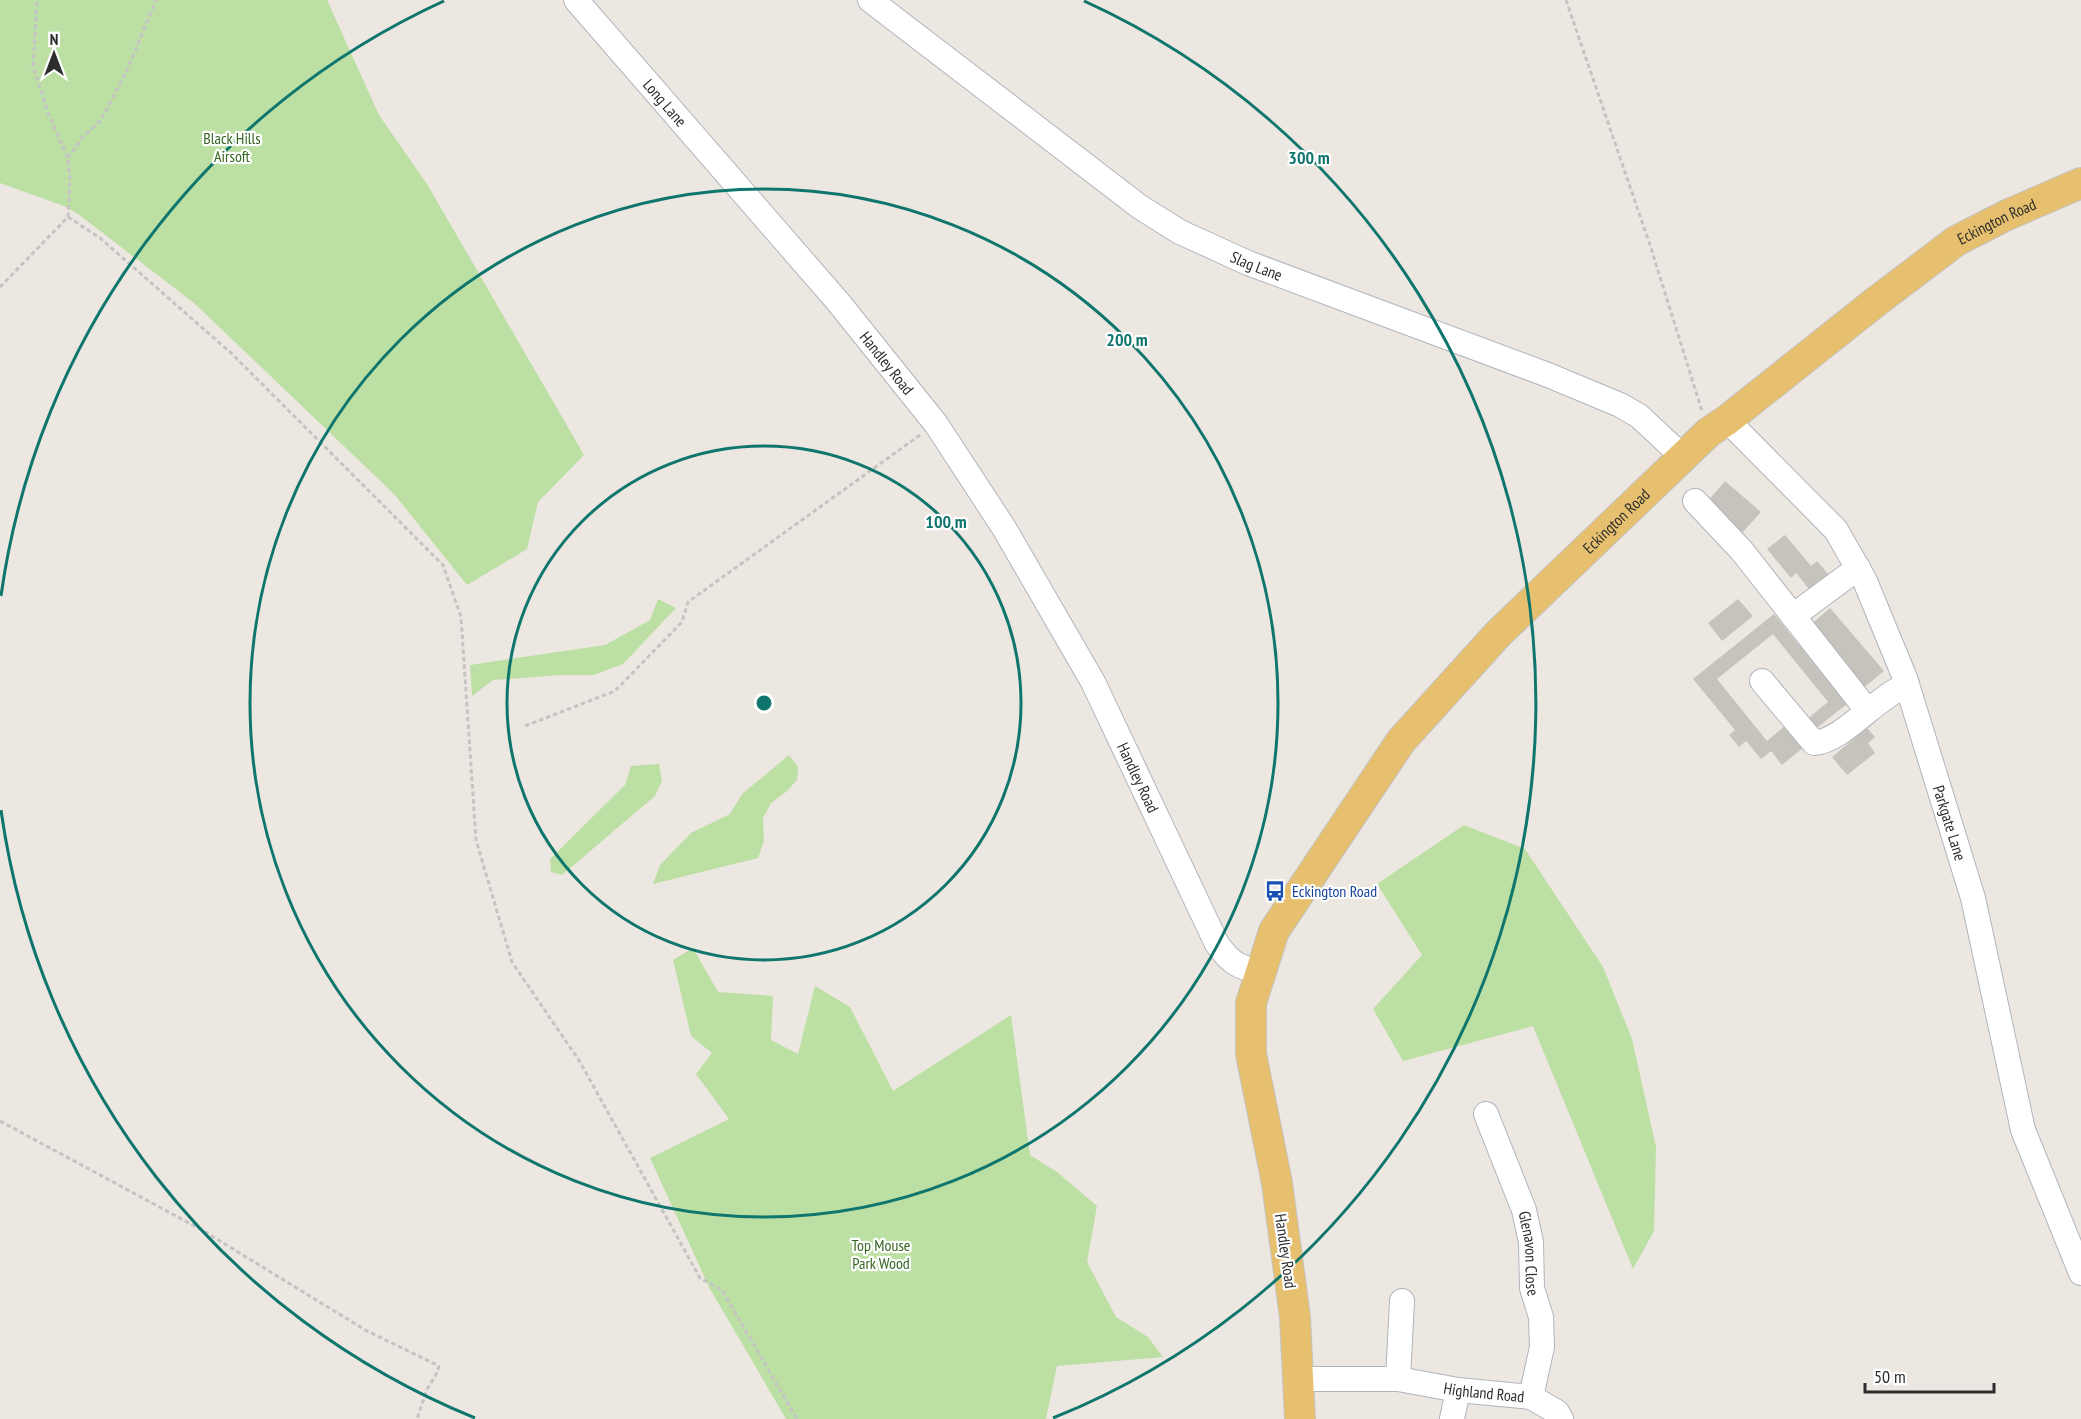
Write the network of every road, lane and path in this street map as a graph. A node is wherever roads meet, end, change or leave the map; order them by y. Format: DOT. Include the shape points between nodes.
graph roads {
  1 [pos="37,0"];
  2 [pos="156,0"];
  3 [pos="576,0"];
  4 [pos="870,0"];
  5 [pos="1566,0"];
  6 [pos="68,158"];
  7 [pos="2081,183"];
  8 [pos="756,206"];
  9 [pos="68,217"];
  10 [pos="0,287"];
  11 [pos="936,424"];
  12 [pos="1718,426"];
  13 [pos="1683,457"];
  14 [pos="1695,501"];
  15 [pos="1858,568"];
  16 [pos="1793,616"];
  17 [pos="1762,681"];
  18 [pos="1907,685"];
  19 [pos="1867,710"];
  20 [pos="525,726"];
  21 [pos="1260,971"];
  22 [pos="1486,1114"];
  23 [pos="0,1121"];
  24 [pos="2081,1273"];
  25 [pos="1402,1301"];
  26 [pos="1299,1379"];
  27 [pos="1398,1379"];
  28 [pos="1458,1389"];
  29 [pos="1531,1397"];
  30 [pos="417,1419"];
  31 [pos="797,1419"];
  32 [pos="1300,1419"];
  33 [pos="1452,1419"];
  34 [pos="1561,1419"];
  1 -- 6 [label="path" via="33,66"];
  2 -- 6 [label="path" via="101,120"];
  3 -- 8 [label="street, Long Lane"];
  4 -- 13 [label="street, Slag Lane" via="1140,207 1180,232 1248,263 1620,405 1639,416"];
  5 -- 12 [label="path" via="1650,245"];
  6 -- 9 [label="path"];
  7 -- 12 [label="main road, Eckington Road" via="1956,241"];
  8 -- 11 [label="street, Handley Road"];
  9 -- 10 [label="path"];
  9 -- 31 [label="path" via="100,238 231,353 443,565 461,617 476,840 512,962 580,1062 700,1278 722,1290"];
  11 -- 20 [label="path" via="688,602 682,622 615,691"];
  11 -- 21 [label="street, Handley Road" via="1004,528 1093,682 1217,944 1228,959"];
  12 -- 13 [label="main road, Eckington Road"];
  12 -- 15 [label="street, Parkgate Lane" via="1836,530"];
  13 -- 21 [label="main road, Eckington Road" via="1498,634 1401,741 1274,931"];
  14 -- 16 [label="street" via="1742,551"];
  15 -- 16 [label="street"];
  15 -- 18 [label="street, Parkgate Lane"];
  16 -- 19 [label="street"];
  17 -- 19 [label="street" via="1814,743 1837,735"];
  18 -- 19 [label="street"];
  18 -- 24 [label="street, Parkgate Lane" via="1973,898 2023,1130"];
  21 -- 26 [label="main road, Handley Road" via="1251,1003 1251,1054 1277,1183"];
  22 -- 29 [label="street, Glenavon Close" via="1524,1210 1531,1242 1532,1288 1541,1317 1542,1347"];
  23 -- 30 [label="path" via="202,1230 367,1331 439,1366"];
  25 -- 27 [label="street"];
  26 -- 27 [label="street, Highland Road"];
  26 -- 32 [label="main road, Handley Road"];
  27 -- 28 [label="street, Highland Road"];
  28 -- 29 [label="street, Highland Road"];
  28 -- 33 [label="street"];
  29 -- 34 [label="street, Highland Road" via="1557,1412"];
}
